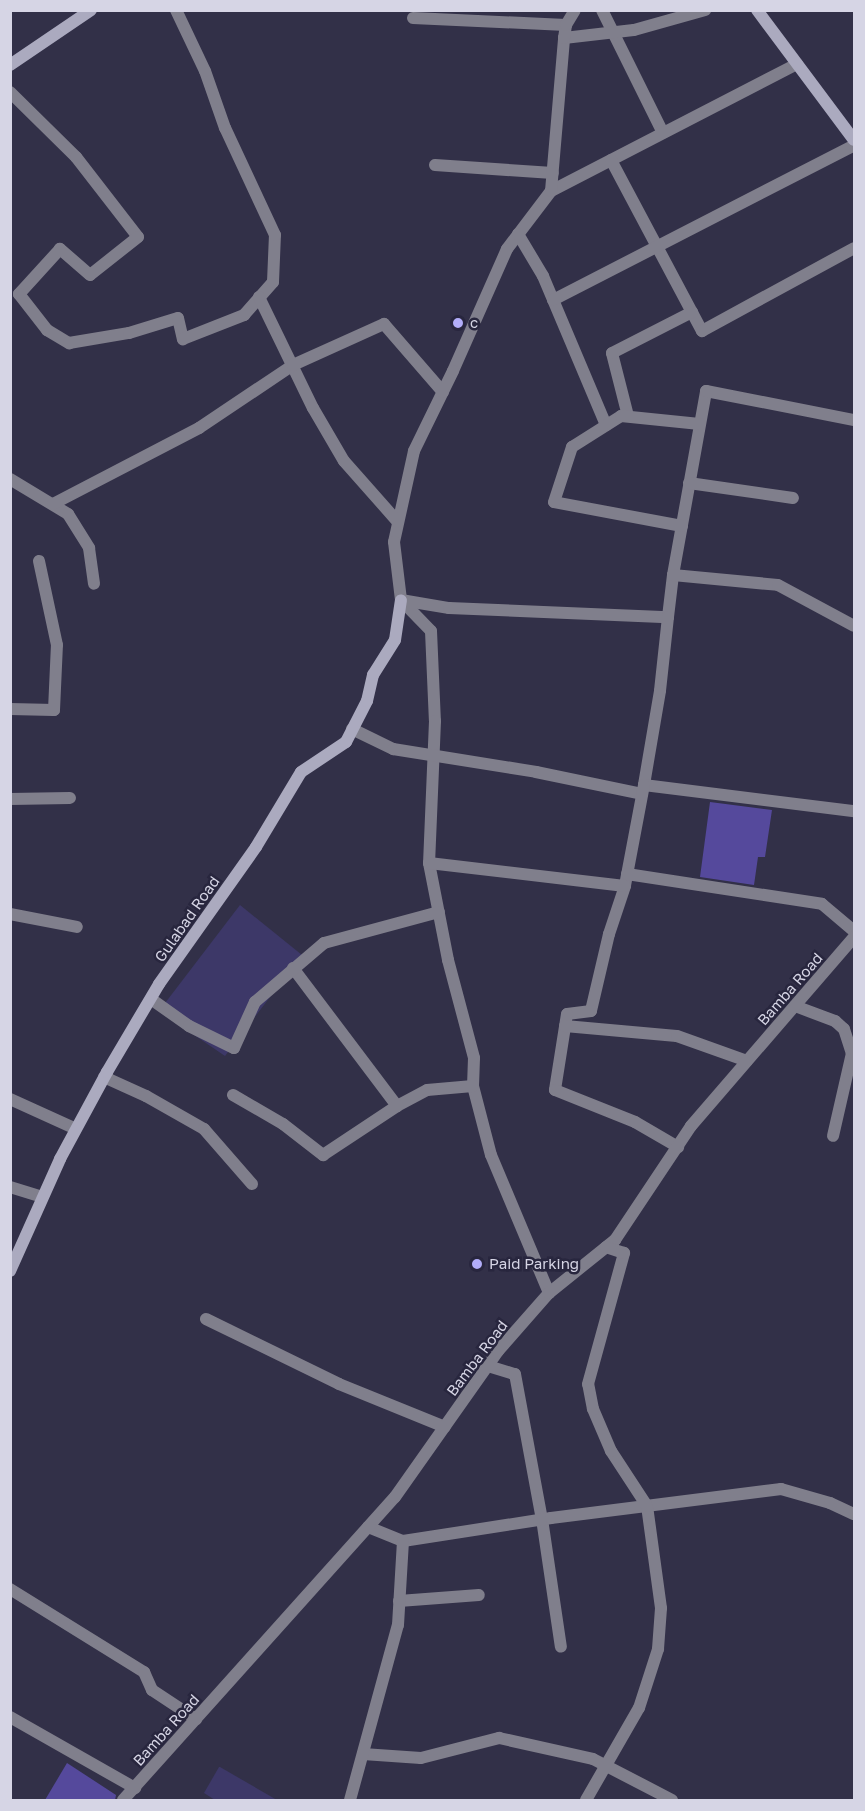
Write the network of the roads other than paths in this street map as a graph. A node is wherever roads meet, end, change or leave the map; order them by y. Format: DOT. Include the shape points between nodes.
graph roads {
  1 [pos="91,10"];
  2 [pos="176,10"];
  3 [pos="575,10"];
  4 [pos="602,10"];
  5 [pos="705,10"];
  6 [pos="757,10"];
  7 [pos="413,18"];
  8 [pos="565,31"];
  9 [pos="612,34"];
  10 [pos="12,62"];
  11 [pos="797,64"];
  12 [pos="10,92"];
  13 [pos="663,133"];
  14 [pos="855,140"];
  15 [pos="855,145"];
  16 [pos="611,160"];
  17 [pos="435,165"];
  18 [pos="553,173"];
  19 [pos="551,191"];
  20 [pos="518,234"];
  21 [pos="656,246"];
  22 [pos="855,248"];
  23 [pos="260,297"];
  24 [pos="553,300"];
  25 [pos="692,312"];
  26 [pos="293,365"];
  27 [pos="443,392"];
  28 [pos="628,416"];
  29 [pos="855,420"];
  30 [pos="700,424"];
  31 [pos="606,425"];
  32 [pos="10,479"];
  33 [pos="689,483"];
  34 [pos="793,498"];
  35 [pos="53,504"];
  36 [pos="398,522"];
  37 [pos="682,526"];
  38 [pos="39,561"];
  39 [pos="673,575"];
  40 [pos="94,584"];
  41 [pos="401,600"];
  42 [pos="669,617"];
  43 [pos="855,626"];
  44 [pos="10,709"];
  45 [pos="352,729"];
  46 [pos="434,756"];
  47 [pos="643,789"];
  48 [pos="70,798"];
  49 [pos="10,799"];
  50 [pos="855,811"];
  51 [pos="429,863"];
  52 [pos="626,880"];
  53 [pos="439,912"];
  54 [pos="10,914"];
  55 [pos="76,927"];
  56 [pos="855,931"];
  57 [pos="855,937"];
  58 [pos="293,968"];
  59 [pos="151,999"];
  60 [pos="795,1006"];
  61 [pos="565,1026"];
  62 [pos="747,1061"];
  63 [pos="104,1077"];
  64 [pos="472,1086"];
  65 [pos="233,1095"];
  66 [pos="10,1099"];
  67 [pos="397,1106"];
  68 [pos="76,1129"];
  69 [pos="833,1136"];
  70 [pos="678,1147"];
  71 [pos="252,1184"];
  72 [pos="10,1187"];
  73 [pos="43,1197"];
  74 [pos="606,1247"];
  75 [pos="10,1271"];
  76 [pos="549,1293"];
  77 [pos="206,1319"];
  78 [pos="488,1366"];
  79 [pos="445,1427"];
  80 [pos="647,1506"];
  81 [pos="855,1514"];
  82 [pos="542,1519"];
  83 [pos="368,1527"];
  84 [pos="403,1541"];
  85 [pos="10,1589"];
  86 [pos="479,1595"];
  87 [pos="399,1601"];
  88 [pos="561,1647"];
  89 [pos="10,1717"];
  90 [pos="196,1719"];
  91 [pos="363,1754"];
  92 [pos="607,1767"];
  93 [pos="135,1788"];
  94 [pos="123,1800"];
  95 [pos="350,1800"];
  96 [pos="586,1800"];
  97 [pos="672,1800"];
  1 -- 10 [label="street"];
  2 -- 23 [label="street" via="276,236 273,282"];
  3 -- 8 [label="street"];
  4 -- 9 [label="street"];
  5 -- 9 [label="street"];
  6 -- 11 [label="street"];
  7 -- 8 [label="street"];
  8 -- 9 [label="street"];
  8 -- 18 [label="street"];
  9 -- 13 [label="street"];
  11 -- 13 [label="street"];
  11 -- 14 [label="street"];
  12 -- 23 [label="street" via="76,157 138,237 90,275 60,249 19,294 47,330 69,343 129,333 178,318 183,339 244,315"];
  13 -- 16 [label="street"];
  15 -- 21 [label="street"];
  16 -- 19 [label="street"];
  16 -- 21 [label="street"];
  17 -- 18 [label="street"];
  18 -- 19 [label="street"];
  19 -- 20 [label="street"];
  20 -- 24 [label="street"];
  20 -- 27 [label="street" via="507,249"];
  21 -- 24 [label="street"];
  21 -- 25 [label="street"];
  22 -- 25 [label="street" via="702,331"];
  23 -- 26 [label="street"];
  24 -- 31 [label="street"];
  25 -- 28 [label="street" via="612,353"];
  26 -- 27 [label="street" via="384,324"];
  26 -- 35 [label="street" via="199,428"];
  26 -- 36 [label="street" via="344,461"];
  27 -- 36 [label="street" via="414,450"];
  28 -- 30 [label="street"];
  28 -- 31 [label="street"];
  29 -- 30 [label="street" via="706,391"];
  30 -- 33 [label="street"];
  31 -- 37 [label="street" via="572,447 554,502"];
  32 -- 35 [label="street"];
  33 -- 34 [label="street"];
  33 -- 37 [label="street"];
  35 -- 40 [label="street" via="68,514 89,548"];
  36 -- 41 [label="street" via="394,542"];
  37 -- 39 [label="street"];
  38 -- 44 [label="street" via="57,645 54,710"];
  39 -- 42 [label="street"];
  39 -- 43 [label="street" via="778,585"];
  41 -- 42 [label="street" via="449,608"];
  41 -- 45 [label="street, Gulabad Road" via="395,640 373,675 367,701"];
  41 -- 46 [label="street" via="431,631"];
  42 -- 47 [label="street"];
  45 -- 46 [label="street" via="393,749"];
  45 -- 59 [label="street, Gulabad Road" via="346,741 301,772 256,847"];
  46 -- 47 [label="street"];
  46 -- 51 [label="street"];
  47 -- 50 [label="street"];
  47 -- 52 [label="street"];
  48 -- 49 [label="street"];
  51 -- 52 [label="street"];
  51 -- 53 [label="street"];
  52 -- 56 [label="street" via="822,904"];
  52 -- 61 [label="street" via="591,1011 567,1014"];
  53 -- 58 [label="street" via="324,943"];
  53 -- 64 [label="street" via="474,1058"];
  54 -- 55 [label="street"];
  57 -- 60 [label="street, Bamba Road"];
  58 -- 59 [label="street" via="255,1002 234,1048 189,1026"];
  58 -- 67 [label="street"];
  59 -- 63 [label="street, Gulabad Road"];
  60 -- 62 [label="street, Bamba Road"];
  60 -- 69 [label="street" via="836,1021 844,1029 852,1053"];
  61 -- 62 [label="street" via="677,1036"];
  61 -- 70 [label="street" via="555,1090 635,1122"];
  62 -- 70 [label="street, Bamba Road" via="691,1126"];
  63 -- 68 [label="street, Gulabad Road"];
  63 -- 71 [label="street" via="204,1129"];
  64 -- 67 [label="street" via="427,1090"];
  64 -- 76 [label="street" via="491,1155"];
  65 -- 67 [label="street" via="323,1155"];
  66 -- 68 [label="street"];
  68 -- 73 [label="street, Gulabad Road"];
  70 -- 74 [label="street, Bamba Road" via="615,1240"];
  72 -- 73 [label="street"];
  73 -- 75 [label="street, Gulabad Road"];
  74 -- 76 [label="street, Bamba Road"];
  74 -- 80 [label="street" via="624,1253 588,1384 593,1409 611,1451"];
  76 -- 78 [label="street, Bamba Road"];
  77 -- 79 [label="street" via="339,1384"];
  78 -- 79 [label="street, Bamba Road"];
  78 -- 82 [label="street" via="515,1374"];
  79 -- 83 [label="street, Bamba Road" via="395,1497"];
  80 -- 81 [label="street" via="782,1489"];
  80 -- 82 [label="street"];
  80 -- 92 [label="street" via="661,1608 658,1649 639,1708"];
  82 -- 84 [label="street"];
  82 -- 88 [label="street"];
  83 -- 84 [label="street"];
  83 -- 90 [label="street, Bamba Road"];
  84 -- 87 [label="street"];
  85 -- 90 [label="street" via="144,1671 152,1690"];
  86 -- 87 [label="street"];
  87 -- 91 [label="street" via="398,1625"];
  89 -- 93 [label="street"];
  90 -- 93 [label="street, Bamba Road"];
  91 -- 92 [label="street" via="421,1758 499,1738 593,1759"];
  91 -- 95 [label="street"];
  92 -- 96 [label="street"];
  92 -- 97 [label="street"];
  93 -- 94 [label="street, Bamba Road"];
}
